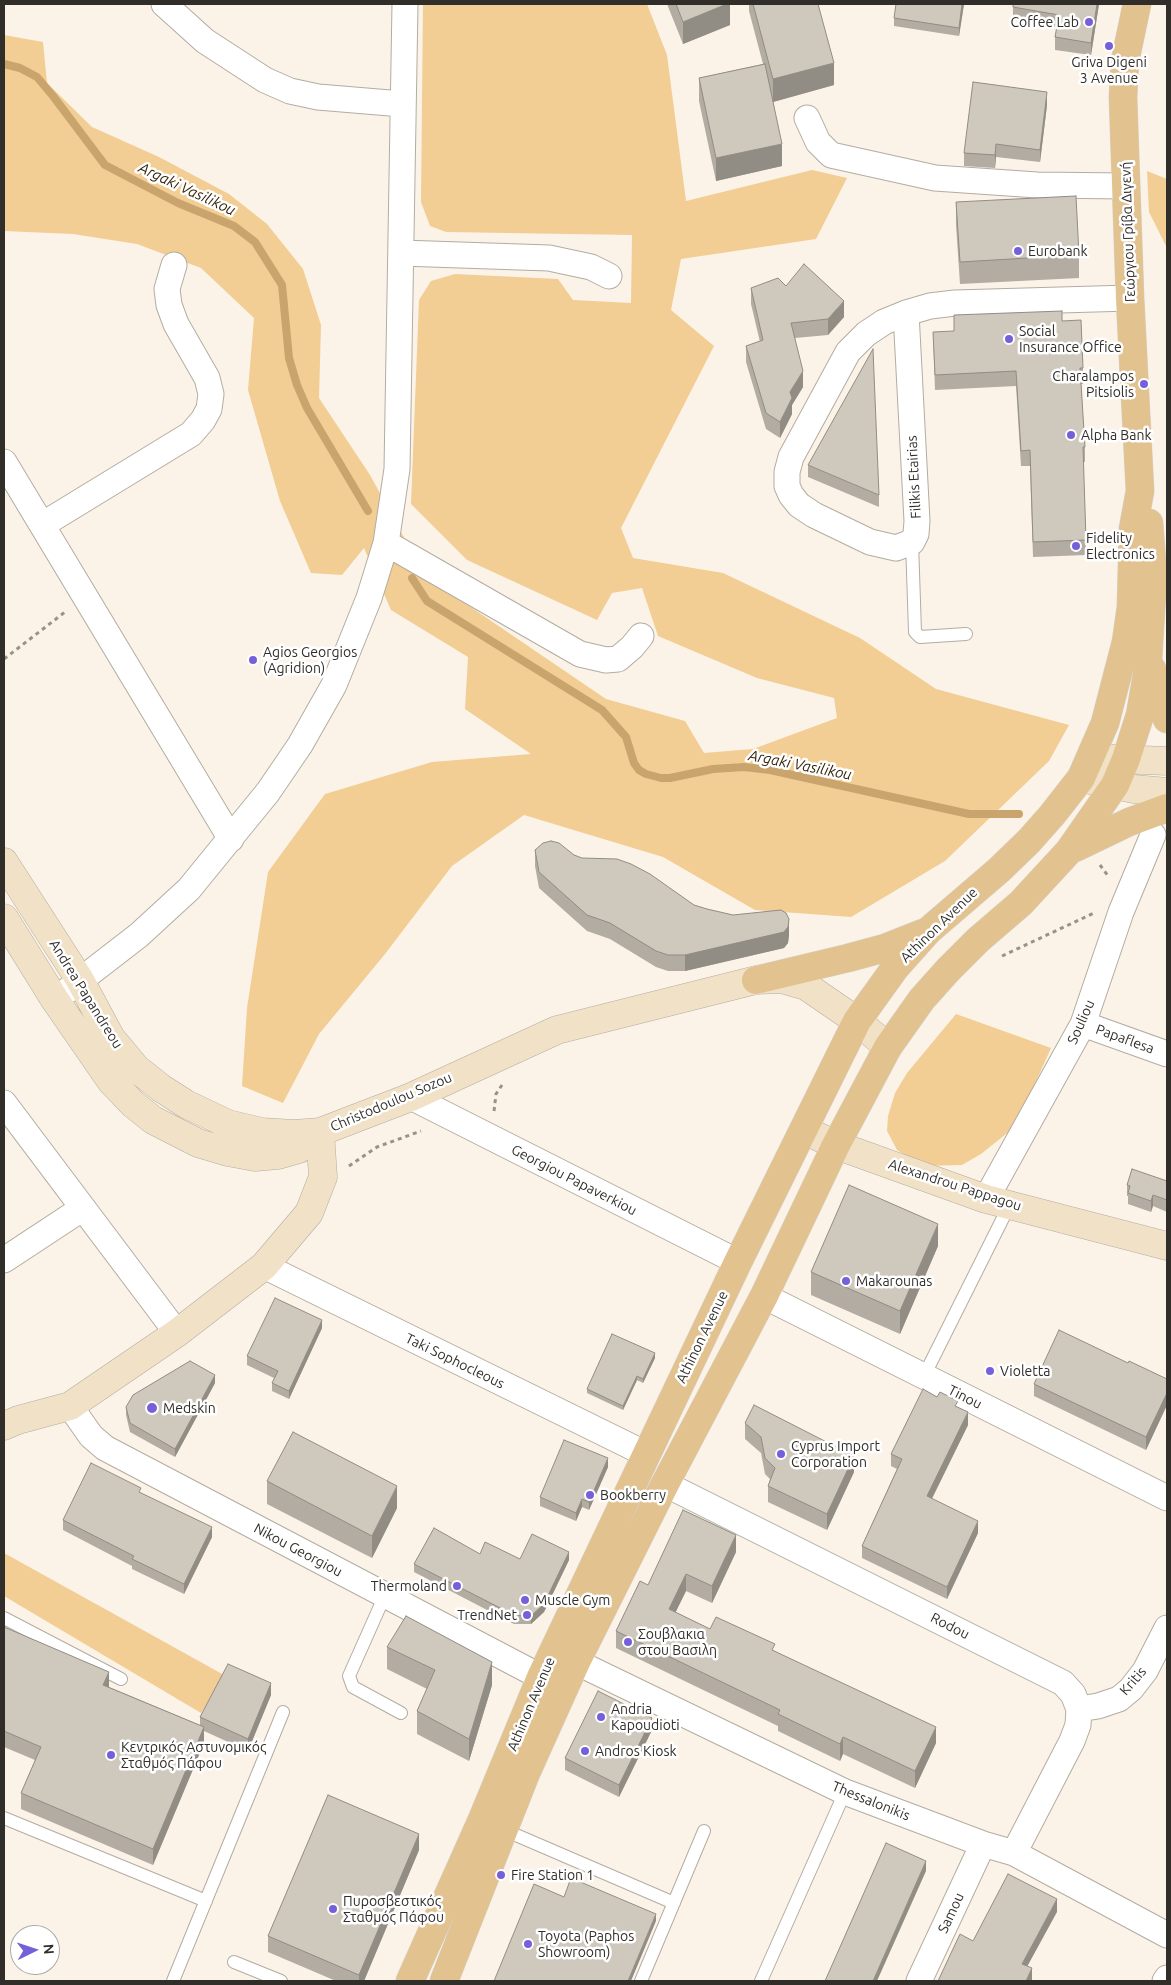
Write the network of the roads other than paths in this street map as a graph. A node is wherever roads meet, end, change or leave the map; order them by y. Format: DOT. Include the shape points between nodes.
graph roads {
  1 [pos="164,4"];
  2 [pos="405,4"];
  3 [pos="1137,4"];
  4 [pos="402,104"];
  5 [pos="807,118"];
  6 [pos="1126,186"];
  7 [pos="401,253"];
  8 [pos="174,265"];
  9 [pos="609,276"];
  10 [pos="1130,298"];
  11 [pos="906,313"];
  12 [pos="4,462"];
  13 [pos="1140,491"];
  14 [pos="42,525"];
  15 [pos="912,542"];
  16 [pos="386,543"];
  17 [pos="966,634"];
  18 [pos="641,636"];
  19 [pos="1149,655"];
  20 [pos="1167,719"];
  21 [pos="1126,759"];
  22 [pos="1167,761"];
  23 [pos="1086,768"];
  24 [pos="1115,785"];
  25 [pos="1167,792"];
  26 [pos="1167,808"];
  27 [pos="1153,835"];
  28 [pos="231,839"];
  29 [pos="1069,851"];
  30 [pos="4,862"];
  31 [pos="4,918"];
  32 [pos="928,931"];
  33 [pos="80,980"];
  34 [pos="756,980"];
  35 [pos="55,1000"];
  36 [pos="856,1021"];
  37 [pos="1083,1024"];
  38 [pos="888,1047"];
  39 [pos="1167,1054"];
  40 [pos="411,1097"];
  41 [pos="4,1103"];
  42 [pos="804,1130"];
  43 [pos="320,1132"];
  44 [pos="836,1145"];
  45 [pos="998,1201"];
  46 [pos="83,1208"];
  47 [pos="1167,1246"];
  48 [pos="4,1260"];
  49 [pos="738,1262"];
  50 [pos="264,1266"];
  51 [pos="764,1296"];
  52 [pos="178,1333"];
  53 [pos="924,1376"];
  54 [pos="70,1406"];
  55 [pos="4,1426"];
  56 [pos="646,1454"];
  57 [pos="665,1484"];
  58 [pos="1167,1498"];
  59 [pos="385,1595"];
  60 [pos="4,1618"];
  61 [pos="1167,1628"];
  62 [pos="576,1662"];
  63 [pos="541,1677"];
  64 [pos="121,1679"];
  65 [pos="1079,1709"];
  66 [pos="284,1712"];
  67 [pos="401,1713"];
  68 [pos="845,1792"];
  69 [pos="4,1818"];
  70 [pos="492,1826"];
  71 [pos="704,1831"];
  72 [pos="983,1844"];
  73 [pos="1014,1853"];
  74 [pos="206,1901"];
  75 [pos="674,1902"];
  76 [pos="1167,1935"];
  77 [pos="234,1962"];
  78 [pos="1167,1978"];
  79 [pos="173,1981"];
  80 [pos="280,1981"];
  81 [pos="410,1981"];
  82 [pos="444,1981"];
  83 [pos="640,1981"];
  84 [pos="761,1981"];
  85 [pos="919,1981"];
  86 [pos="1165,1981"];
  1 -- 4 [label="street" via="205,41 265,80 290,91 318,97"];
  2 -- 4 [label="street"];
  3 -- 6 [label="main road, Γεώργιου Γρίβα Διγενή" via="1125,61"];
  4 -- 7 [label="street"];
  5 -- 6 [label="street" via="818,142 831,154 935,178"];
  6 -- 10 [label="main road, Γεώργιου Γρίβα Διγενή"];
  7 -- 9 [label="street" via="549,258 591,267"];
  7 -- 16 [label="street" via="397,469"];
  8 -- 14 [label="street" via="167,289 168,305 207,378 211,394 209,409 191,434"];
  10 -- 11 [label="street" via="955,303"];
  10 -- 13 [label="main road, Γεώργιου Γρίβα Διγενή"];
  11 -- 15 [label="street, Filikis Etairias" via="917,521"];
  11 -- 15 [label="street" via="866,334 848,352 791,456 787,486 799,505 870,542 896,548"];
  12 -- 14 [label="street"];
  13 -- 19 [label="main road, Γεώργιου Γρίβα Διγενή" via="1150,530 1153,576"];
  13 -- 23 [label="main road, Γεώργιου Γρίβα Διγενή" via="1133,529 1131,607 1126,642 1110,707"];
  14 -- 28 [label="street"];
  15 -- 17 [label="lane" via="915,632 920,638"];
  16 -- 18 [label="street" via="580,654 606,660 618,659"];
  16 -- 28 [label="street" via="369,598 334,685 300,745"];
  19 -- 20 [label="main road" via="1157,695"];
  19 -- 21 [label="main road, Γεώργιου Γρίβα Διγενή" via="1140,715"];
  21 -- 22 [label="street"];
  21 -- 23 [label="street"];
  21 -- 24 [label="main road, Athinon Avenue"];
  23 -- 24 [label="street"];
  23 -- 32 [label="main road, Athinon Avenue" via="1029,841"];
  24 -- 25 [label="street"];
  24 -- 29 [label="main road, Athinon Avenue"];
  26 -- 29 [label="main road"];
  27 -- 37 [label="street, Souliou" via="1121,912"];
  28 -- 33 [label="street" via="189,889 139,935"];
  29 -- 38 [label="main road, Athinon Avenue" via="1021,903 948,970 922,999"];
  30 -- 33 [label="street, Andrea Papandreou"];
  31 -- 35 [label="street, Andrea Papandreou"];
  32 -- 34 [label="main road" via="885,948"];
  32 -- 36 [label="main road, Athinon Avenue" via="895,968"];
  33 -- 35 [label="street"];
  33 -- 43 [label="street, Andrea Papandreou" via="111,1038 123,1053 148,1078 186,1104 228,1124 262,1132"];
  34 -- 36 [label="street, Christodoulou Sozou" via="782,979 806,986"];
  34 -- 40 [label="street, Christodoulou Sozou" via="557,1030"];
  35 -- 43 [label="street, Andrea Papandreou" via="122,1094 153,1120 177,1133 198,1143 255,1157 299,1149"];
  36 -- 38 [label="street, Christodoulou Sozou"];
  36 -- 42 [label="main road, Athinon Avenue"];
  37 -- 39 [label="street, Papaflesa"];
  37 -- 45 [label="street, Souliou"];
  38 -- 44 [label="main road, Athinon Avenue"];
  40 -- 43 [label="street, Christodoulou Sozou"];
  40 -- 49 [label="street, Georgiou Papaverkiou"];
  41 -- 46 [label="street"];
  42 -- 44 [label="street, Alexandrou Pappagou"];
  42 -- 49 [label="main road, Athinon Avenue"];
  43 -- 50 [label="street, Christodoulou Sozou" via="323,1177 309,1214"];
  44 -- 45 [label="street, Alexandrou Pappagou"];
  44 -- 51 [label="main road, Athinon Avenue"];
  45 -- 47 [label="street, Alexandrou Pappagou"];
  45 -- 53 [label="lane"];
  46 -- 48 [label="street"];
  46 -- 52 [label="street"];
  49 -- 56 [label="main road, Athinon Avenue"];
  50 -- 52 [label="street, Christodoulou Sozou"];
  50 -- 56 [label="street, Taki Sophocleous"];
  51 -- 53 [label="street, Tinou"];
  51 -- 57 [label="main road, Athinon Avenue"];
  52 -- 54 [label="street, Christodoulou Sozou"];
  53 -- 58 [label="street, Tinou"];
  54 -- 55 [label="street, Christodoulou Sozou"];
  54 -- 59 [label="street, Nikou Georgiou" via="91,1436 105,1448"];
  56 -- 63 [label="main road, Athinon Avenue"];
  57 -- 62 [label="main road, Athinon Avenue"];
  57 -- 65 [label="street, Rodou" via="1063,1683 1073,1694"];
  59 -- 63 [label="street, Nikou Georgiou"];
  59 -- 67 [label="lane" via="349,1676 353,1687"];
  60 -- 64 [label="lane"];
  61 -- 65 [label="street, Kritis" via="1145,1671 1131,1689 1119,1698"];
  62 -- 68 [label="street, Thessalonikis"];
  62 -- 70 [label="main road, Athinon Avenue" via="526,1773"];
  63 -- 70 [label="main road, Athinon Avenue"];
  65 -- 73 [label="street" via="1072,1741"];
  66 -- 74 [label="lane"];
  68 -- 72 [label="street, Thessalonikis"];
  68 -- 84 [label="lane"];
  69 -- 74 [label="lane"];
  70 -- 75 [label="lane"];
  70 -- 81 [label="main road, Athinon Avenue"];
  70 -- 82 [label="main road, Athinon Avenue"];
  71 -- 75 [label="lane"];
  72 -- 73 [label="street, Thessalonikis"];
  72 -- 85 [label="street, Samou"];
  73 -- 76 [label="street, Thessalonikis"];
  74 -- 79 [label="lane"];
  75 -- 83 [label="lane"];
  77 -- 80 [label="lane"];
  78 -- 86 [label="street"];
}
